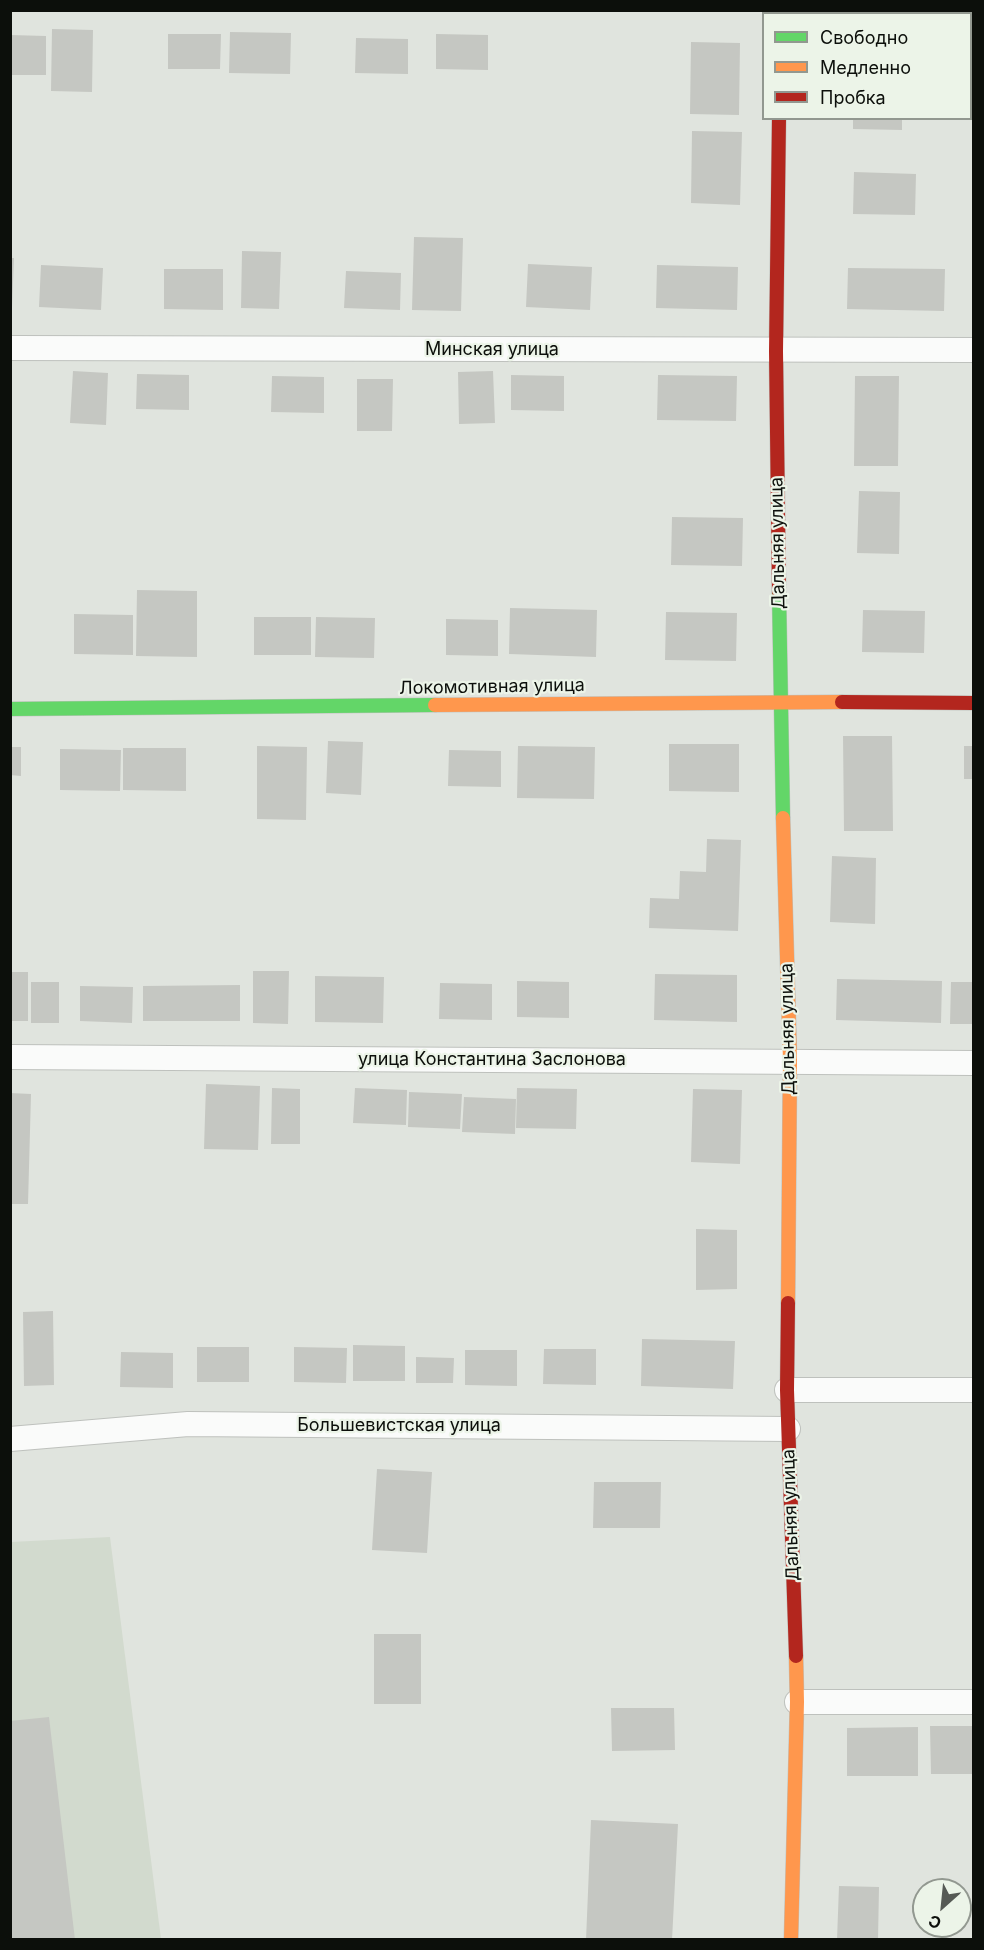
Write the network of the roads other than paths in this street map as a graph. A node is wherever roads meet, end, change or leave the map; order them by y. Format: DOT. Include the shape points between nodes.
graph roads {
  1 [pos="779,120"];
  2 [pos="10,348"];
  3 [pos="974,350"];
  4 [pos="776,351"];
  5 [pos="780,702"];
  6 [pos="974,703"];
  7 [pos="10,709"];
  8 [pos="10,1057"];
  9 [pos="790,1062"];
  10 [pos="974,1063"];
  11 [pos="787,1390"];
  12 [pos="974,1390"];
  13 [pos="788,1429"];
  14 [pos="10,1439"];
  15 [pos="797,1702"];
  16 [pos="974,1702"];
  17 [pos="791,1940"];
  1 -- 4 [label="street, Дальняя улица"];
  2 -- 4 [label="street, Минская улица"];
  3 -- 4 [label="street, Минская улица"];
  4 -- 5 [label="street, Дальняя улица"];
  5 -- 6 [label="street, Локомотивная улица"];
  5 -- 7 [label="street, Локомотивная улица"];
  5 -- 9 [label="street, Дальняя улица"];
  8 -- 9 [label="street, улица Константина Заслонова"];
  9 -- 10 [label="street, улица Константина Заслонова"];
  9 -- 11 [label="street, Дальняя улица"];
  11 -- 12 [label="street"];
  11 -- 13 [label="street, Дальняя улица"];
  13 -- 14 [label="street, Большевистская улица" via="188,1424"];
  13 -- 15 [label="street, Дальняя улица"];
  15 -- 16 [label="street"];
  15 -- 17 [label="street, Дальняя улица"];
}
